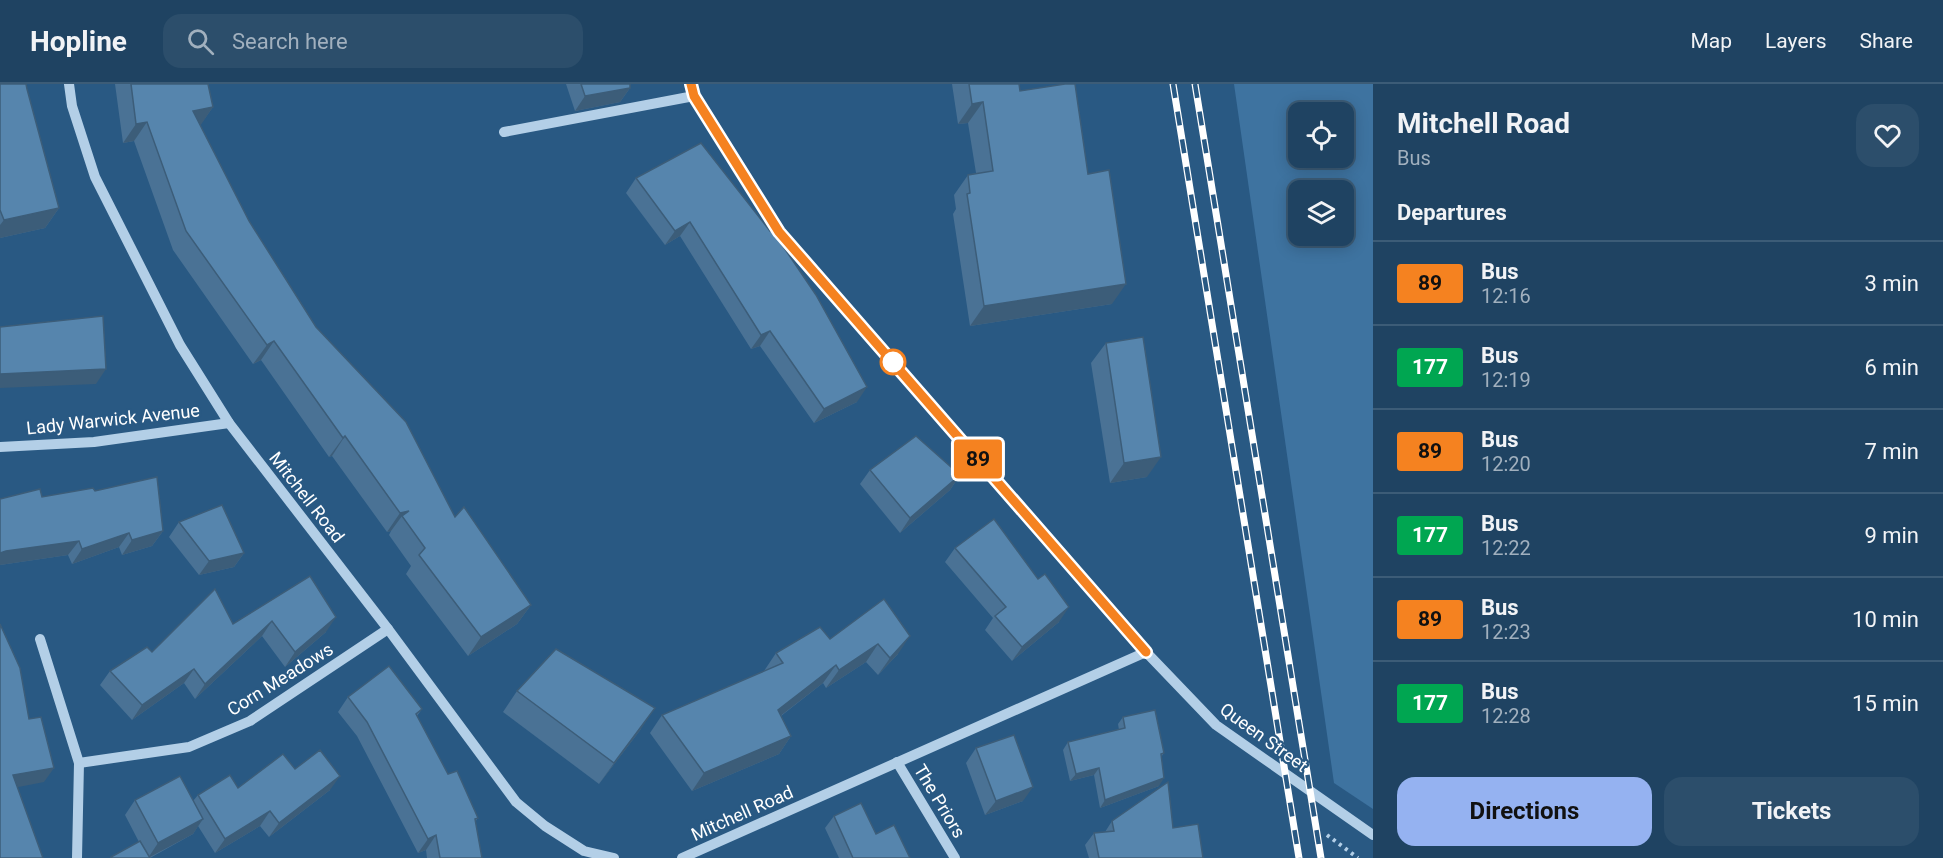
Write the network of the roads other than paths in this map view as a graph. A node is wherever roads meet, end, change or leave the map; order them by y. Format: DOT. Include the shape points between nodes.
graph roads {
  1 [pos="69,84"];
  2 [pos="691,84"];
  3 [pos="694,96"];
  4 [pos="504,132"];
  5 [pos="229,423"];
  6 [pos="0,447"];
  7 [pos="388,629"];
  8 [pos="40,639"];
  9 [pos="1146,652"];
  10 [pos="897,762"];
  11 [pos="79,763"];
  12 [pos="1373,835"];
  13 [pos="77,858"];
  14 [pos="614,858"];
  15 [pos="682,858"];
  16 [pos="955,858"];
  1 -- 5 [label="street, Mitchell Road" via="72,106 95,177 180,345"];
  2 -- 3 [label="street, Queen Street"];
  3 -- 4 [label="street"];
  3 -- 9 [label="street, Queen Street" via="779,232"];
  5 -- 6 [label="street, Lady Warwick Avenue" via="94,442"];
  5 -- 7 [label="street, Mitchell Road"];
  7 -- 11 [label="street, Corn Meadows" via="250,720 189,747"];
  7 -- 14 [label="street, Mitchell Road" via="516,802 584,851"];
  8 -- 11 [label="street"];
  9 -- 10 [label="street, Mitchell Road"];
  9 -- 12 [label="street, Queen Street" via="1227,734"];
  10 -- 15 [label="street, Mitchell Road"];
  10 -- 16 [label="street, The Priors"];
  11 -- 13 [label="street"];
}
